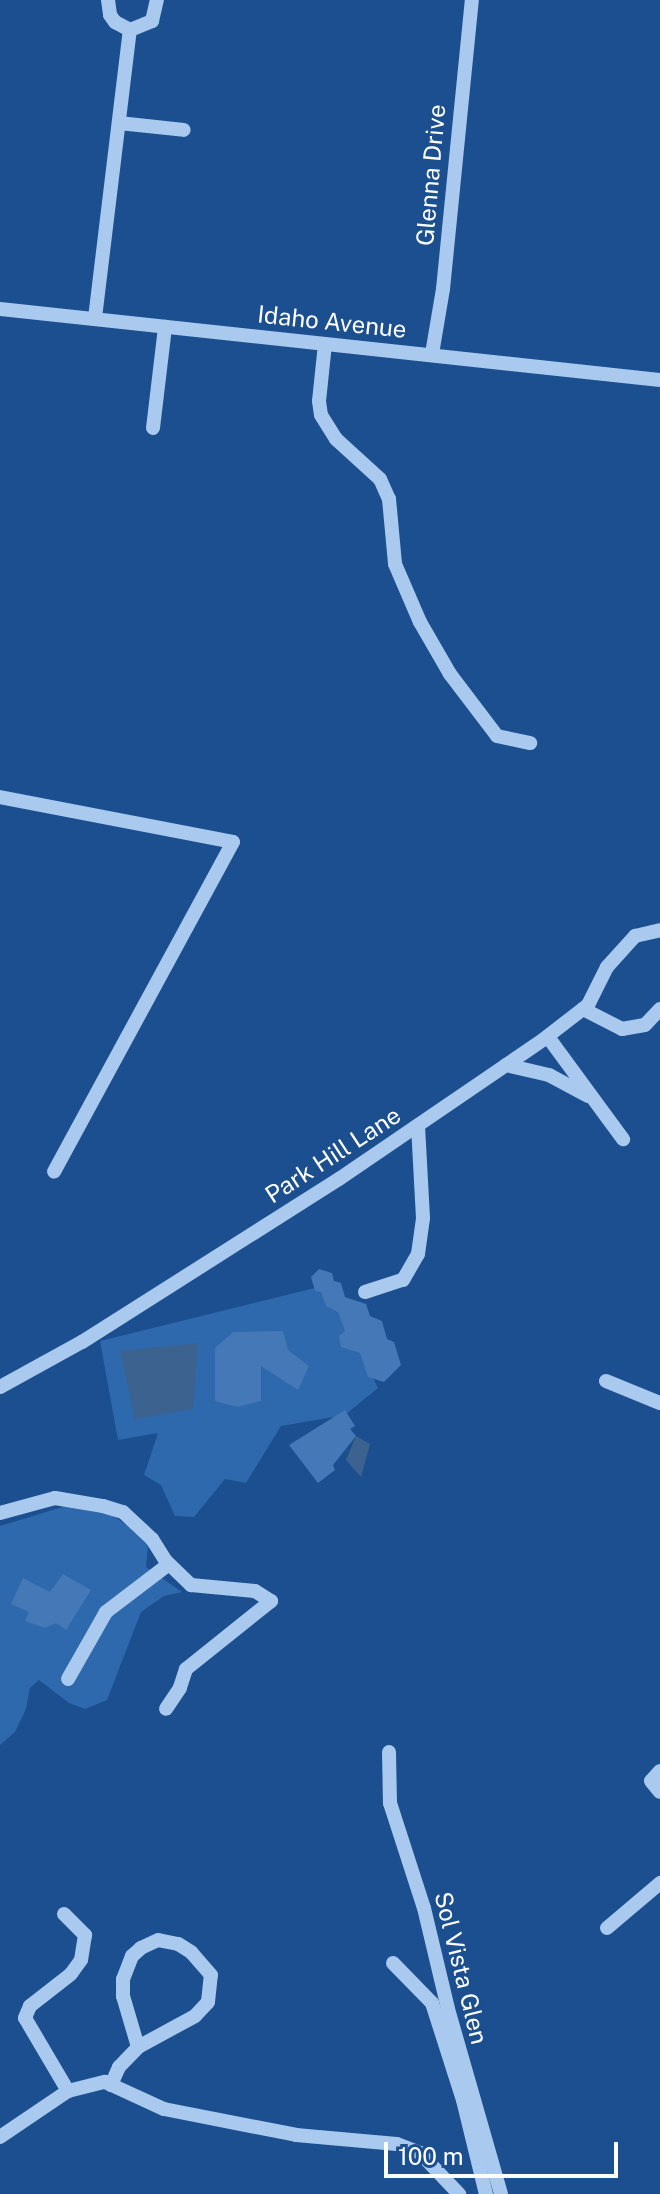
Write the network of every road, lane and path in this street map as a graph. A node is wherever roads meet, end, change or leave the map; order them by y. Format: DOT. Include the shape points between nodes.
graph roads {
  1 [pos="108,0"];
  2 [pos="157,0"];
  3 [pos="472,0"];
  4 [pos="130,30"];
  5 [pos="119,123"];
  6 [pos="184,130"];
  7 [pos="0,309"];
  8 [pos="95,318"];
  9 [pos="165,327"];
  10 [pos="325,344"];
  11 [pos="432,354"];
  12 [pos="660,380"];
  13 [pos="153,428"];
  14 [pos="530,743"];
  15 [pos="0,797"];
  16 [pos="660,930"];
  17 [pos="583,1009"];
  18 [pos="660,1009"];
  19 [pos="548,1037"];
  20 [pos="506,1065"];
  21 [pos="592,1098"];
  22 [pos="418,1125"];
  23 [pos="623,1139"];
  24 [pos="54,1172"];
  25 [pos="365,1292"];
  26 [pos="606,1381"];
  27 [pos="0,1387"];
  28 [pos="660,1403"];
  29 [pos="0,1513"];
  30 [pos="169,1564"];
  31 [pos="68,1679"];
  32 [pos="166,1709"];
  33 [pos="389,1752"];
  34 [pos="660,1771"];
  35 [pos="660,1792"];
  36 [pos="660,1883"];
  37 [pos="64,1914"];
  38 [pos="607,1928"];
  39 [pos="393,1963"];
  40 [pos="138,2047"];
  41 [pos="111,2085"];
  42 [pos="68,2091"];
  43 [pos="0,2137"];
  44 [pos="459,2194"];
  45 [pos="486,2194"];
  46 [pos="501,2194"];
  1 -- 4 [label="street" via="115,22"];
  2 -- 4 [label="street" via="152,21"];
  3 -- 11 [label="street, Glenna Drive"];
  4 -- 5 [label="street"];
  5 -- 6 [label="street"];
  5 -- 8 [label="street"];
  7 -- 8 [label="street, Idaho Avenue"];
  8 -- 9 [label="street, Idaho Avenue"];
  9 -- 10 [label="street, Idaho Avenue"];
  9 -- 13 [label="street"];
  10 -- 11 [label="street, Idaho Avenue"];
  10 -- 14 [label="street" via="321,415 336,439 380,479 389,499 395,564 420,622 450,674 497,736"];
  11 -- 12 [label="street, Idaho Avenue"];
  15 -- 24 [label="street" via="233,842"];
  16 -- 17 [label="street, Park Hill Lane" via="635,936 607,967"];
  17 -- 18 [label="street" via="622,1029 645,1025"];
  17 -- 19 [label="street, Park Hill Lane"];
  19 -- 20 [label="street, Park Hill Lane"];
  19 -- 21 [label="street"];
  20 -- 21 [label="street" via="549,1075"];
  20 -- 22 [label="street, Park Hill Lane"];
  21 -- 23 [label="street"];
  22 -- 25 [label="street" via="423,1218 418,1254 403,1280"];
  22 -- 27 [label="street, Park Hill Lane" via="82,1342"];
  26 -- 28 [label="street"];
  29 -- 30 [label="street" via="55,1498 123,1512"];
  30 -- 31 [label="street" via="106,1612"];
  30 -- 32 [label="street" via="191,1585 255,1591 271,1601 186,1669"];
  33 -- 46 [label="street, Sol Vista Glen" via="390,1803 424,1908"];
  34 -- 35 [label="street" via="651,1781"];
  36 -- 38 [label="street"];
  37 -- 42 [label="street" via="85,1935 81,1960 30,2006 25,2018"];
  39 -- 45 [label="street, Sol Vista Glen" via="432,2003"];
  40 -- 40 [label="street" via="195,2016 208,2002 211,1975 178,1944 158,1940 141,1948 123,1979"];
  40 -- 41 [label="street"];
  41 -- 42 [label="street"];
  41 -- 44 [label="street" via="164,2109 296,2135 397,2144 420,2153"];
  42 -- 43 [label="street"];
}
